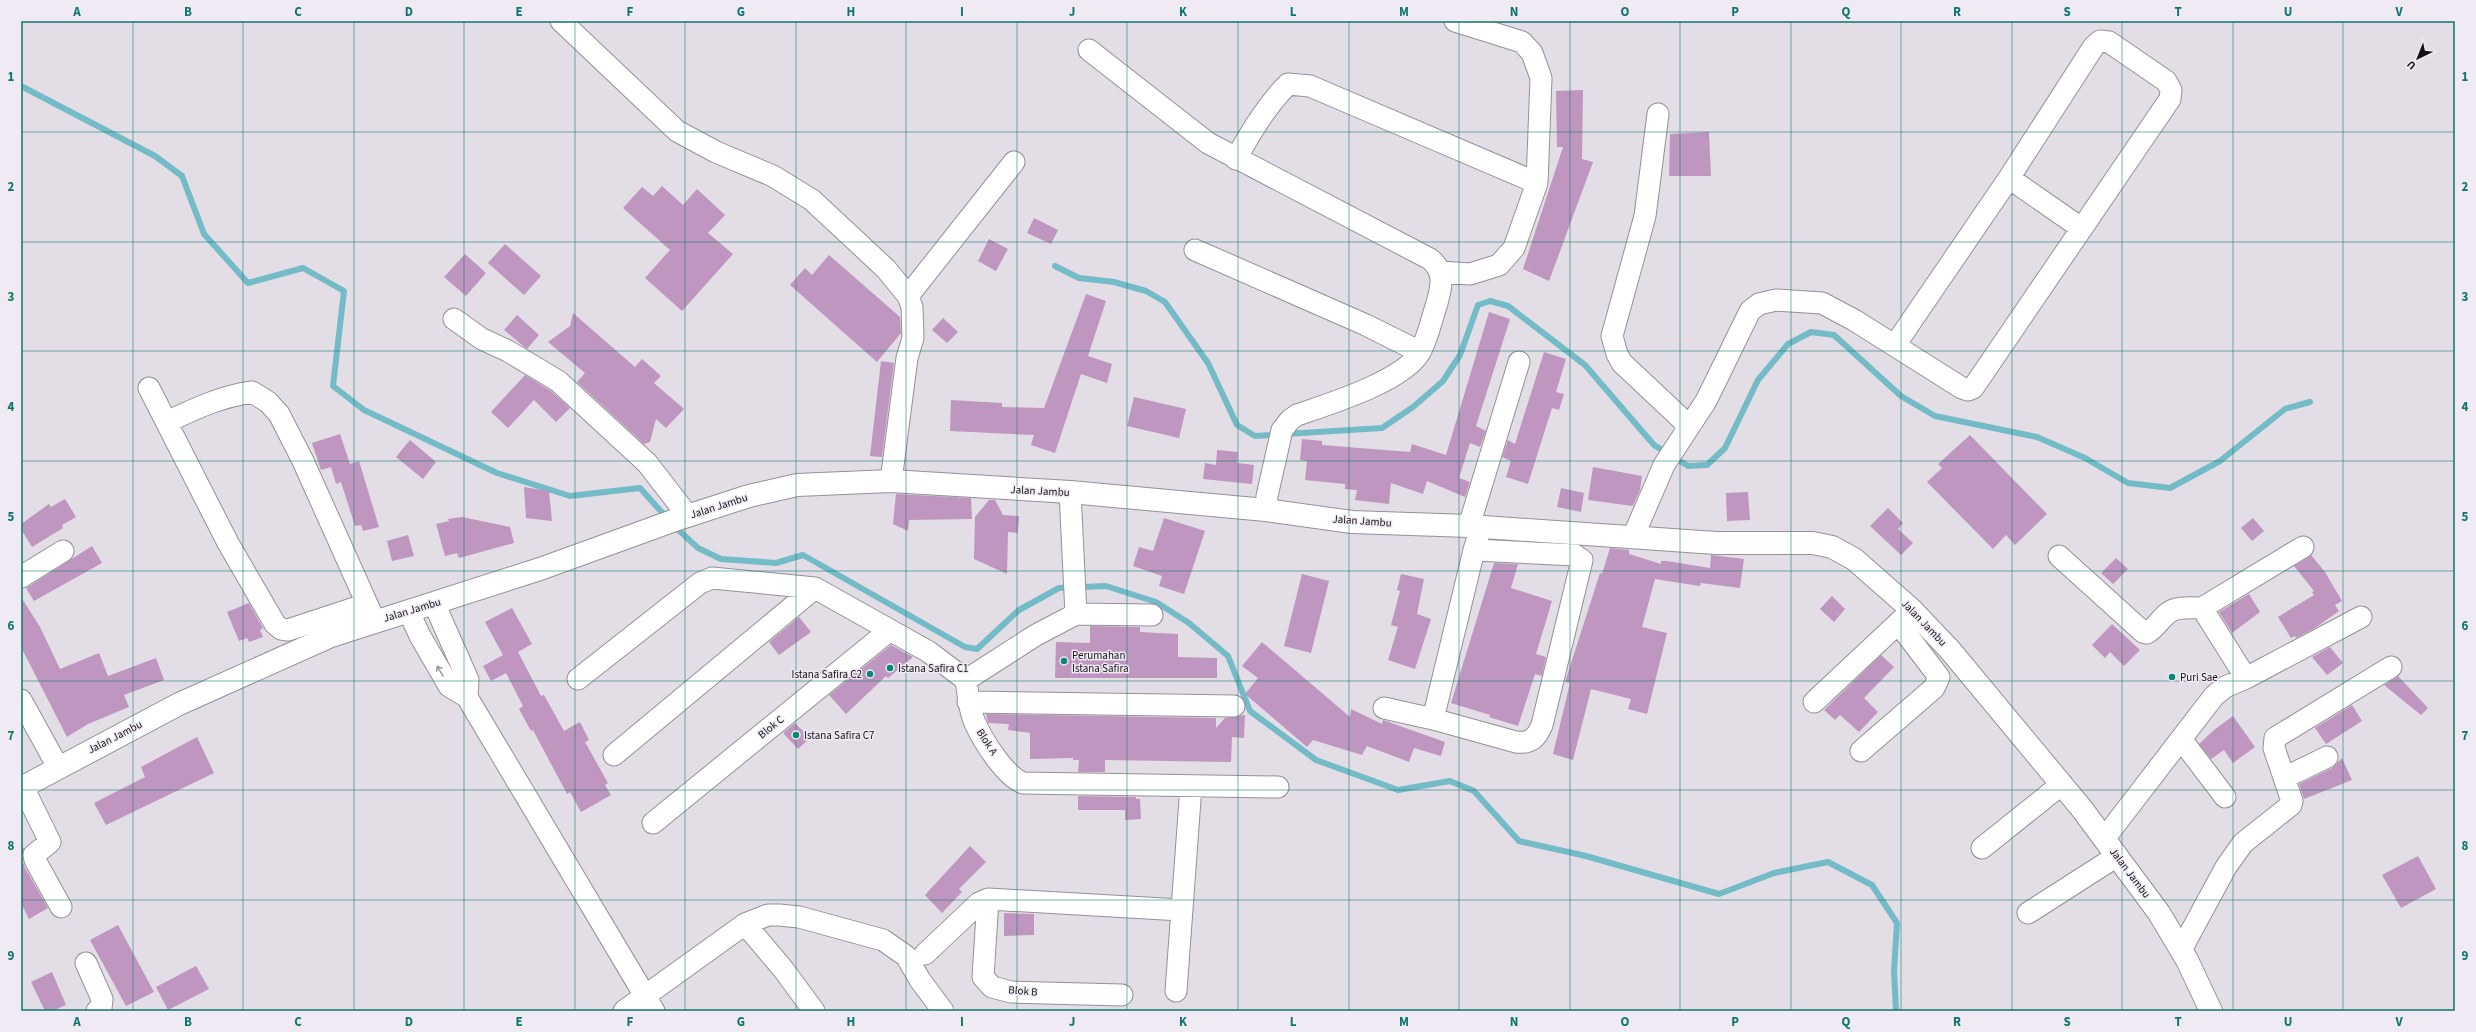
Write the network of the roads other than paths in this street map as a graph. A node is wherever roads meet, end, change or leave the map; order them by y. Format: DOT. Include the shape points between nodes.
graph roads {
  1 [pos="561,21"];
  2 [pos="1455,21"];
  3 [pos="1498,28"];
  4 [pos="1089,50"];
  5 [pos="1658,114"];
  6 [pos="1236,159"];
  7 [pos="1014,162"];
  8 [pos="2009,178"];
  9 [pos="1537,183"];
  10 [pos="2081,228"];
  11 [pos="1195,250"];
  12 [pos="1440,272"];
  13 [pos="908,296"];
  14 [pos="454,319"];
  15 [pos="1895,345"];
  16 [pos="1420,352"];
  17 [pos="1519,362"];
  18 [pos="149,388"];
  19 [pos="167,422"];
  20 [pos="1682,434"];
  21 [pos="891,481"];
  22 [pos="1070,492"];
  23 [pos="1266,510"];
  24 [pos="676,520"];
  25 [pos="1475,527"];
  26 [pos="1633,537"];
  27 [pos="2303,547"];
  28 [pos="1474,550"];
  29 [pos="62,551"];
  30 [pos="2059,556"];
  31 [pos="21,577"];
  32 [pos="815,588"];
  33 [pos="434,604"];
  34 [pos="1075,607"];
  35 [pos="2202,608"];
  36 [pos="371,612"];
  37 [pos="409,612"];
  38 [pos="1152,615"];
  39 [pos="1905,617"];
  40 [pos="2361,617"];
  41 [pos="890,630"];
  42 [pos="2391,667"];
  43 [pos="2246,678"];
  44 [pos="578,679"];
  45 [pos="966,680"];
  46 [pos="467,697"];
  47 [pos="21,700"];
  48 [pos="968,702"];
  49 [pos="1814,702"];
  50 [pos="1234,706"];
  51 [pos="1384,708"];
  52 [pos="1433,719"];
  53 [pos="2181,739"];
  54 [pos="1861,751"];
  55 [pos="614,754"];
  56 [pos="2327,757"];
  57 [pos="58,767"];
  58 [pos="2284,778"];
  59 [pos="2062,784"];
  60 [pos="1191,786"];
  61 [pos="22,787"];
  62 [pos="1278,787"];
  63 [pos="2225,797"];
  64 [pos="653,823"];
  65 [pos="2104,839"];
  66 [pos="1982,848"];
  67 [pos="2118,856"];
  68 [pos="988,898"];
  69 [pos="61,908"];
  70 [pos="1181,910"];
  71 [pos="2028,913"];
  72 [pos="745,924"];
  73 [pos="2181,950"];
  74 [pos="925,954"];
  75 [pos="86,963"];
  76 [pos="1176,991"];
  77 [pos="1122,995"];
  78 [pos="649,1004"];
  79 [pos="97,1011"];
  80 [pos="624,1011"];
  81 [pos="814,1011"];
  82 [pos="943,1011"];
  83 [pos="2210,1011"];
  1 -- 13 [label="street" via="677,131 716,152 773,176 812,200 886,270"];
  2 -- 3 [label="street"];
  3 -- 9 [label="street" via="1522,42 1532,53 1541,78"];
  4 -- 6 [label="street" via="1208,143"];
  5 -- 20 [label="street" via="1645,216 1612,336 1622,363"];
  6 -- 9 [label="street" via="1248,136 1280,92 1288,84 1295,84 1310,86"];
  6 -- 12 [label="street" via="1430,259"];
  7 -- 13 [label="street"];
  8 -- 10 [label="street"];
  8 -- 10 [label="street" via="2094,46 2100,41 2109,42 2160,76 2171,90 2170,99"];
  8 -- 15 [label="street"];
  9 -- 12 [label="street" via="1514,248 1499,265 1470,274"];
  10 -- 15 [label="street" via="1974,388 1962,388"];
  11 -- 16 [label="street" via="1366,324"];
  12 -- 16 [label="street" via="1441,288"];
  13 -- 21 [label="street" via="912,308 913,338 907,358"];
  14 -- 24 [label="street" via="482,339 508,351 558,381 647,463"];
  15 -- 20 [label="street" via="1822,303 1788,300 1759,304 1750,312 1706,401"];
  16 -- 23 [label="street" via="1403,370 1384,381 1297,415 1282,430"];
  17 -- 25 [label="street"];
  18 -- 19 [label="street"];
  19 -- 36 [label="street" via="228,543 274,624 288,630"];
  19 -- 36 [label="street" via="234,394 252,392 268,402 279,414 303,461"];
  20 -- 26 [label="street" via="1664,465"];
  21 -- 22 [label="street, Jalan Jambu"];
  21 -- 24 [label="street, Jalan Jambu" via="797,485 749,496"];
  22 -- 23 [label="street, Jalan Jambu"];
  22 -- 34 [label="street"];
  23 -- 25 [label="street, Jalan Jambu" via="1352,522"];
  24 -- 33 [label="street, Jalan Jambu"];
  25 -- 26 [label="street, Jalan Jambu"];
  25 -- 28 [label="street"];
  26 -- 39 [label="street, Jalan Jambu" via="1716,543 1813,544 1832,547 1854,559"];
  27 -- 35 [label="street"];
  28 -- 52 [label="street"];
  28 -- 52 [label="street" via="1575,554 1582,560 1581,568 1542,725 1534,739 1522,743"];
  29 -- 31 [label="street"];
  30 -- 35 [label="street" via="2143,632 2152,631 2168,612 2175,609"];
  32 -- 41 [label="street"];
  32 -- 44 [label="street" via="712,578 700,583"];
  32 -- 55 [label="street"];
  33 -- 37 [label="street, Jalan Jambu"];
  33 -- 46 [label="street" via="468,680"];
  34 -- 38 [label="street"];
  34 -- 45 [label="street"];
  35 -- 43 [label="street"];
  36 -- 37 [label="street, Jalan Jambu"];
  36 -- 57 [label="street, Jalan Jambu" via="331,636 237,676"];
  46 -- 37 [label="street, one-way" via="449,686"];
  39 -- 49 [label="street"];
  39 -- 54 [label="street" via="1939,677 1934,688"];
  39 -- 59 [label="street, Jalan Jambu" via="1950,650"];
  40 -- 43 [label="street"];
  41 -- 45 [label="street" via="928,652"];
  41 -- 64 [label="street, Blok C"];
  42 -- 58 [label="street" via="2275,738 2274,748"];
  43 -- 53 [label="street" via="2225,687 2214,696"];
  45 -- 48 [label="street"];
  46 -- 78 [label="street"];
  47 -- 57 [label="street"];
  48 -- 50 [label="street"];
  48 -- 60 [label="street, Blok A" via="975,723 1004,769 1014,780 1023,783"];
  51 -- 52 [label="street"];
  53 -- 63 [label="street"];
  53 -- 65 [label="street"];
  56 -- 58 [label="street"];
  57 -- 61 [label="street, Jalan Jambu"];
  58 -- 73 [label="street" via="2292,801 2290,805 2243,843 2226,867"];
  59 -- 65 [label="street, Jalan Jambu"];
  59 -- 66 [label="street"];
  60 -- 62 [label="street, Blok A"];
  60 -- 70 [label="street"];
  61 -- 69 [label="street" via="50,842 36,852 35,860"];
  65 -- 67 [label="street, Jalan Jambu"];
  67 -- 71 [label="street"];
  67 -- 73 [label="street, Jalan Jambu" via="2159,913"];
  68 -- 70 [label="street"];
  68 -- 74 [label="street" via="979,903"];
  68 -- 77 [label="street, Blok B" via="983,977 987,983 1012,992"];
  70 -- 76 [label="street"];
  72 -- 78 [label="street"];
  72 -- 81 [label="street"];
  72 -- 82 [label="street" via="768,915 799,917 883,940 906,956"];
  73 -- 83 [label="street, Jalan Jambu"];
  75 -- 79 [label="street" via="102,999 102,1008"];
  78 -- 80 [label="street"];
}
